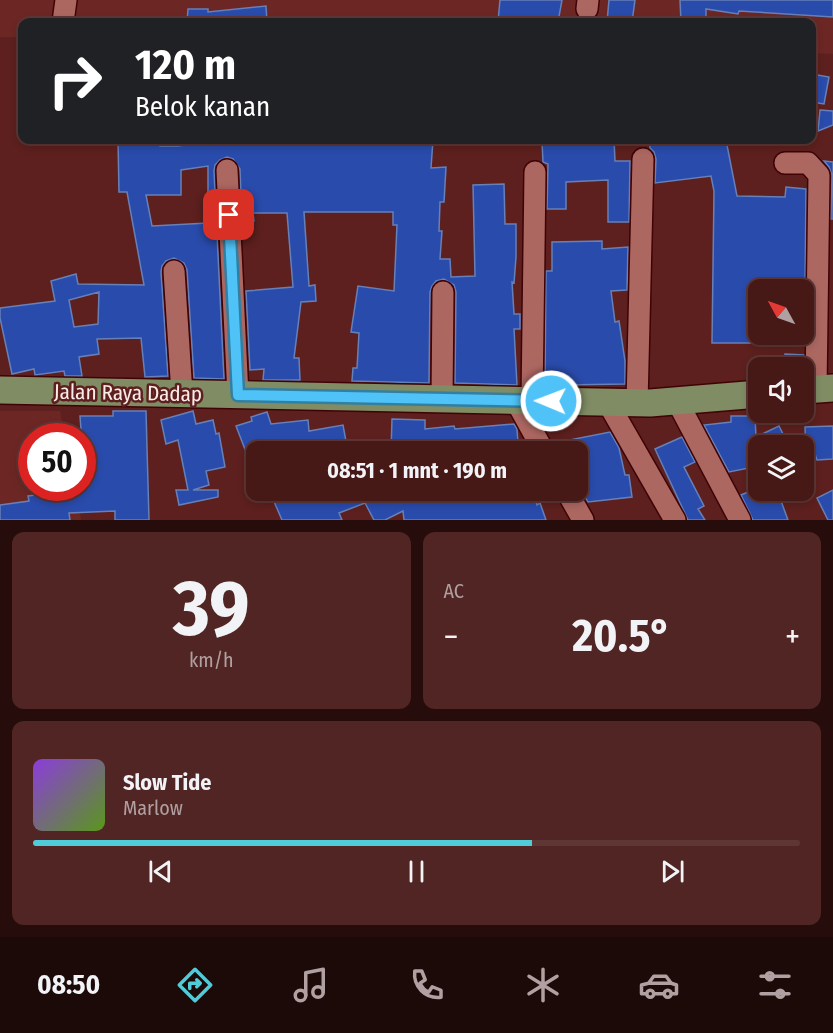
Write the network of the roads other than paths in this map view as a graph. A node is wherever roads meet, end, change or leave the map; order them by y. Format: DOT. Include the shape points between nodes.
graph roads {
  1 [pos="66,0"];
  2 [pos="64,18"];
  3 [pos="643,159"];
  4 [pos="785,163"];
  5 [pos="227,170"];
  6 [pos="535,171"];
  7 [pos="174,271"];
  8 [pos="443,292"];
  9 [pos="818,389"];
  10 [pos="0,390"];
  11 [pos="182,394"];
  12 [pos="238,395"];
  13 [pos="748,395"];
  14 [pos="442,399"];
  15 [pos="524,401"];
  16 [pos="676,401"];
  17 [pos="608,403"];
  18 [pos="637,403"];
  19 [pos="540,441"];
  20 [pos="572,501"];
  21 [pos="583,520"];
  22 [pos="675,520"];
  23 [pos="740,520"];
  1 -- 2 [label="street"];
  3 -- 18 [label="street"];
  4 -- 9 [label="street" via="808,163 819,175"];
  5 -- 12 [label="street"];
  6 -- 15 [label="street"];
  7 -- 11 [label="street"];
  8 -- 14 [label="street"];
  10 -- 11 [label="main road, Jalan Raya Dadap"];
  11 -- 12 [label="main road, Jalan Raya Dadap"];
  12 -- 14 [label="main road, Jalan Raya Dadap"];
  13 -- 16 [label="main road, Jalan Raya Dadap"];
  14 -- 15 [label="main road, Jalan Raya Dadap"];
  15 -- 17 [label="main road, Jalan Raya Dadap"];
  15 -- 19 [label="street"];
  16 -- 18 [label="main road, Jalan Raya Dadap"];
  16 -- 23 [label="street"];
  17 -- 18 [label="main road, Jalan Raya Dadap"];
  17 -- 22 [label="street"];
  20 -- 21 [label="street"];
}
